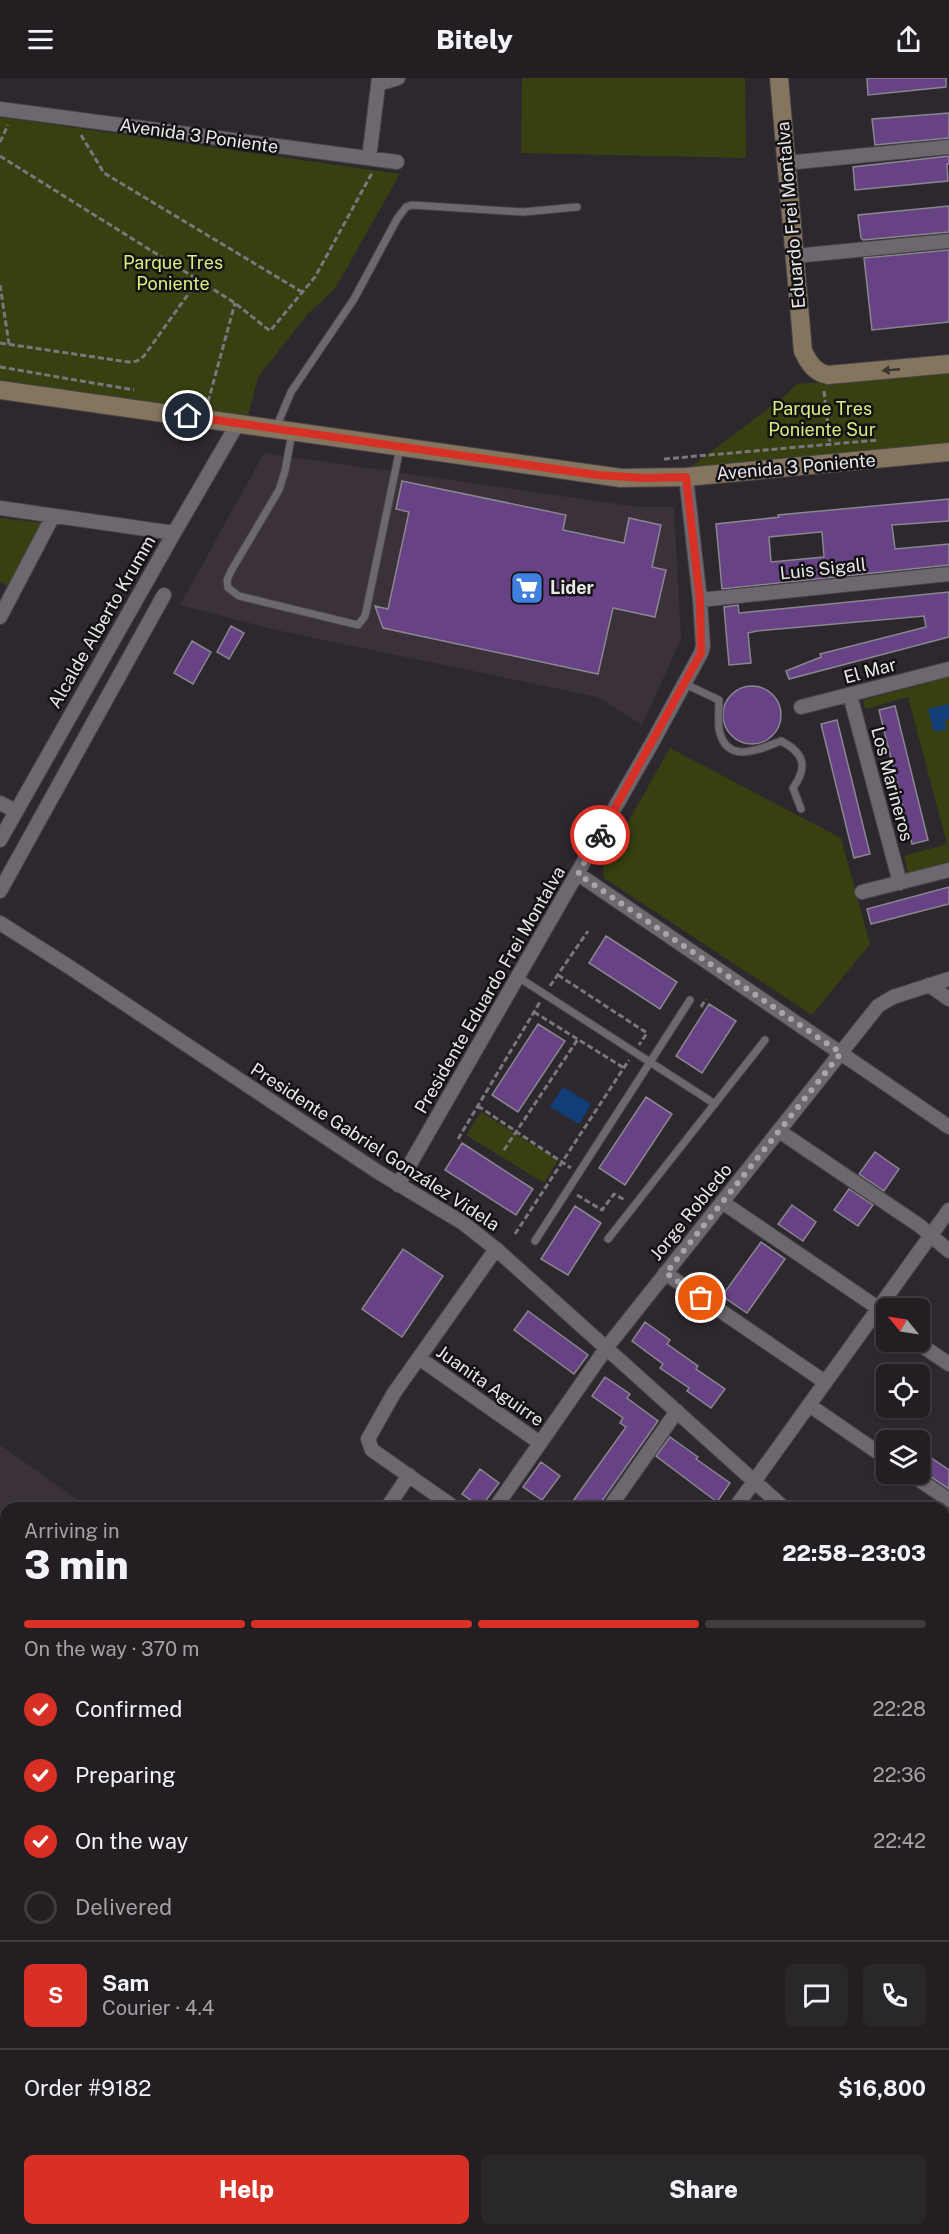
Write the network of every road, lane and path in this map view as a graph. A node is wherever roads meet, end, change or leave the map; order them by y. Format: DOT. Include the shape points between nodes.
graph roads {
  1 [pos="398,78"];
  2 [pos="778,78"];
  3 [pos="379,81"];
  4 [pos="0,109"];
  5 [pos="80,133"];
  6 [pos="949,147"];
  7 [pos="0,156"];
  8 [pos="373,159"];
  9 [pos="397,162"];
  10 [pos="786,163"];
  11 [pos="578,207"];
  12 [pos="949,241"];
  13 [pos="795,256"];
  14 [pos="199,279"];
  15 [pos="0,285"];
  16 [pos="302,292"];
  17 [pos="235,303"];
  18 [pos="0,343"];
  19 [pos="9,344"];
  20 [pos="949,364"];
  21 [pos="0,367"];
  22 [pos="821,374"];
  23 [pos="0,390"];
  24 [pos="138,391"];
  25 [pos="215,404"];
  26 [pos="238,423"];
  27 [pos="284,429"];
  28 [pos="878,440"];
  29 [pos="830,444"];
  30 [pos="400,447"];
  31 [pos="949,452"];
  32 [pos="656,459"];
  33 [pos="686,477"];
  34 [pos="0,508"];
  35 [pos="53,516"];
  36 [pos="174,533"];
  37 [pos="949,574"];
  38 [pos="6,592"];
  39 [pos="164,595"];
  40 [pos="700,600"];
  41 [pos="0,617"];
  42 [pos="949,669"];
  43 [pos="685,684"];
  44 [pos="850,695"];
  45 [pos="801,707"];
  46 [pos="0,803"];
  47 [pos="801,809"];
  48 [pos="16,811"];
  49 [pos="0,840"];
  50 [pos="949,870"];
  51 [pos="578,874"];
  52 [pos="900,883"];
  53 [pos="0,891"];
  54 [pos="862,892"];
  55 [pos="0,923"];
  56 [pos="588,931"];
  57 [pos="558,975"];
  58 [pos="518,977"];
  59 [pos="949,979"];
  60 [pos="929,985"];
  61 [pos="545,994"];
  62 [pos="949,999"];
  63 [pos="690,1000"];
  64 [pos="534,1012"];
  65 [pos="578,1039"];
  66 [pos="765,1040"];
  67 [pos="634,1052"];
  68 [pos="841,1053"];
  69 [pos="650,1062"];
  70 [pos="624,1068"];
  71 [pos="715,1104"];
  72 [pos="478,1106"];
  73 [pos="949,1127"];
  74 [pos="779,1131"];
  75 [pos="516,1132"];
  76 [pos="458,1139"];
  77 [pos="504,1150"];
  78 [pos="561,1162"];
  79 [pos="578,1173"];
  80 [pos="398,1185"];
  81 [pos="632,1191"];
  82 [pos="577,1195"];
  83 [pos="722,1202"];
  84 [pos="949,1210"];
  85 [pos="515,1234"];
  86 [pos="930,1236"];
  87 [pos="608,1239"];
  88 [pos="535,1241"];
  89 [pos="496,1249"];
  90 [pos="949,1251"];
  91 [pos="666,1273"];
  92 [pos="890,1298"];
  93 [pos="876,1311"];
  94 [pos="876,1319"];
  95 [pos="607,1347"];
  96 [pos="930,1351"];
  97 [pos="419,1358"];
  98 [pos="949,1364"];
  99 [pos="825,1382"];
  100 [pos="809,1405"];
  101 [pos="677,1411"];
  102 [pos="540,1443"];
  103 [pos="876,1451"];
  104 [pos="409,1475"];
  105 [pos="754,1481"];
  106 [pos="925,1484"];
  107 [pos="949,1500"];
  108 [pos="391,1502"];
  109 [pos="447,1502"];
  110 [pos="499,1502"];
  111 [pos="613,1502"];
  112 [pos="739,1502"];
  113 [pos="777,1502"];
  1 -- 3 [label="street"];
  2 -- 10 [label="main road, Eduardo Frei Montalva"];
  3 -- 8 [label="street"];
  4 -- 8 [label="street, Avenida 3 Poniente"];
  5 -- 16 [label="path" via="104,173"];
  6 -- 10 [label="street"];
  7 -- 14 [label="path"];
  8 -- 9 [label="street, Avenida 3 Poniente"];
  8 -- 16 [label="path" via="372,175 315,277"];
  10 -- 13 [label="main road, Eduardo Frei Montalva"];
  11 -- 27 [label="lane" via="523,212 406,207 354,299 291,392"];
  12 -- 13 [label="street"];
  13 -- 22 [label="main road, Eduardo Frei Montalva" via="803,351 810,366"];
  14 -- 17 [label="path"];
  14 -- 19 [label="path" via="137,361"];
  15 -- 19 [label="path"];
  16 -- 17 [label="path" via="270,331"];
  17 -- 25 [label="path" via="208,403"];
  18 -- 19 [label="path"];
  20 -- 22 [label="main road, one-way"];
  21 -- 24 [label="path"];
  22 -- 29 [label="path"];
  23 -- 26 [label="main road, Avenida 3 Poniente"];
  26 -- 27 [label="main road, Avenida 3 Poniente"];
  26 -- 36 [label="street, Alcalde Alberto Krumm"];
  27 -- 30 [label="main road, Avenida 3 Poniente"];
  27 -- 30 [label="lane" via="285,471 279,490 231,572 228,588 239,596 358,625 365,616"];
  28 -- 29 [label="path"];
  29 -- 32 [label="path"];
  30 -- 33 [label="main road, Avenida 3 Poniente" via="597,475"];
  31 -- 33 [label="main road, Avenida 3 Poniente"];
  33 -- 40 [label="street, Presidente Eduardo Frei Montalva"];
  34 -- 35 [label="street"];
  35 -- 36 [label="street"];
  35 -- 38 [label="street"];
  36 -- 48 [label="street, Alcalde Alberto Krumm"];
  37 -- 40 [label="street, Luis Sigall"];
  38 -- 41 [label="street"];
  39 -- 53 [label="street"];
  40 -- 43 [label="street, Presidente Eduardo Frei Montalva" via="703,646"];
  42 -- 44 [label="street, El Mar"];
  43 -- 47 [label="lane" via="719,700 719,729 726,745 741,754 781,741 796,749 802,762 801,778 793,788"];
  43 -- 51 [label="street, Presidente Eduardo Frei Montalva"];
  44 -- 45 [label="street, El Mar"];
  44 -- 52 [label="street, Los Marineros"];
  46 -- 48 [label="street"];
  48 -- 49 [label="street, Alcalde Alberto Krumm"];
  50 -- 52 [label="street"];
  51 -- 58 [label="street, Presidente Eduardo Frei Montalva"];
  51 -- 68 [label="street"];
  52 -- 54 [label="street"];
  55 -- 80 [label="street, Presidente Gabriel González Videla"];
  56 -- 57 [label="path"];
  57 -- 61 [label="path"];
  57 -- 67 [label="path" via="647,1033"];
  58 -- 61 [label="lane"];
  58 -- 80 [label="street, Presidente Eduardo Frei Montalva"];
  59 -- 60 [label="street, Jorge Robledo"];
  60 -- 62 [label="street"];
  60 -- 68 [label="street, Jorge Robledo" via="884,1001"];
  61 -- 64 [label="path"];
  61 -- 67 [label="lane"];
  63 -- 69 [label="lane"];
  64 -- 65 [label="path"];
  64 -- 72 [label="path"];
  65 -- 70 [label="path"];
  65 -- 75 [label="path"];
  66 -- 71 [label="lane"];
  67 -- 69 [label="lane"];
  67 -- 70 [label="path"];
  68 -- 73 [label="street"];
  68 -- 74 [label="street, Jorge Robledo"];
  69 -- 71 [label="lane"];
  69 -- 79 [label="lane"];
  70 -- 78 [label="path"];
  71 -- 87 [label="lane"];
  72 -- 75 [label="path"];
  72 -- 76 [label="path"];
  74 -- 83 [label="street, Jorge Robledo"];
  74 -- 86 [label="street"];
  75 -- 77 [label="path"];
  75 -- 78 [label="path"];
  78 -- 79 [label="path"];
  78 -- 85 [label="path"];
  79 -- 88 [label="lane"];
  80 -- 89 [label="street, Presidente Gabriel González Videla" via="463,1223"];
  81 -- 82 [label="path" via="625,1200 614,1194 602,1210"];
  83 -- 91 [label="street, Jorge Robledo"];
  83 -- 93 [label="street"];
  84 -- 86 [label="street"];
  86 -- 90 [label="street"];
  86 -- 92 [label="street"];
  89 -- 95 [label="street, Presidente Gabriel González Videla"];
  89 -- 97 [label="street"];
  91 -- 95 [label="street, Jorge Robledo"];
  91 -- 99 [label="street"];
  94 -- 99 [label="street"];
  95 -- 101 [label="street, Presidente Gabriel González Videla"];
  95 -- 102 [label="street, Jorge Robledo"];
  96 -- 98 [label="street"];
  97 -- 102 [label="street, Juanita Aguirre"];
  97 -- 104 [label="street" via="389,1400 368,1444"];
  99 -- 100 [label="street"];
  100 -- 103 [label="street"];
  100 -- 105 [label="street"];
  101 -- 105 [label="street, Presidente Gabriel González Videla"];
  101 -- 111 [label="street"];
  102 -- 110 [label="street, Jorge Robledo"];
  104 -- 108 [label="street"];
  104 -- 109 [label="street"];
  105 -- 112 [label="street"];
  105 -- 113 [label="street, Presidente Gabriel González Videla"];
  106 -- 107 [label="street"];
}
